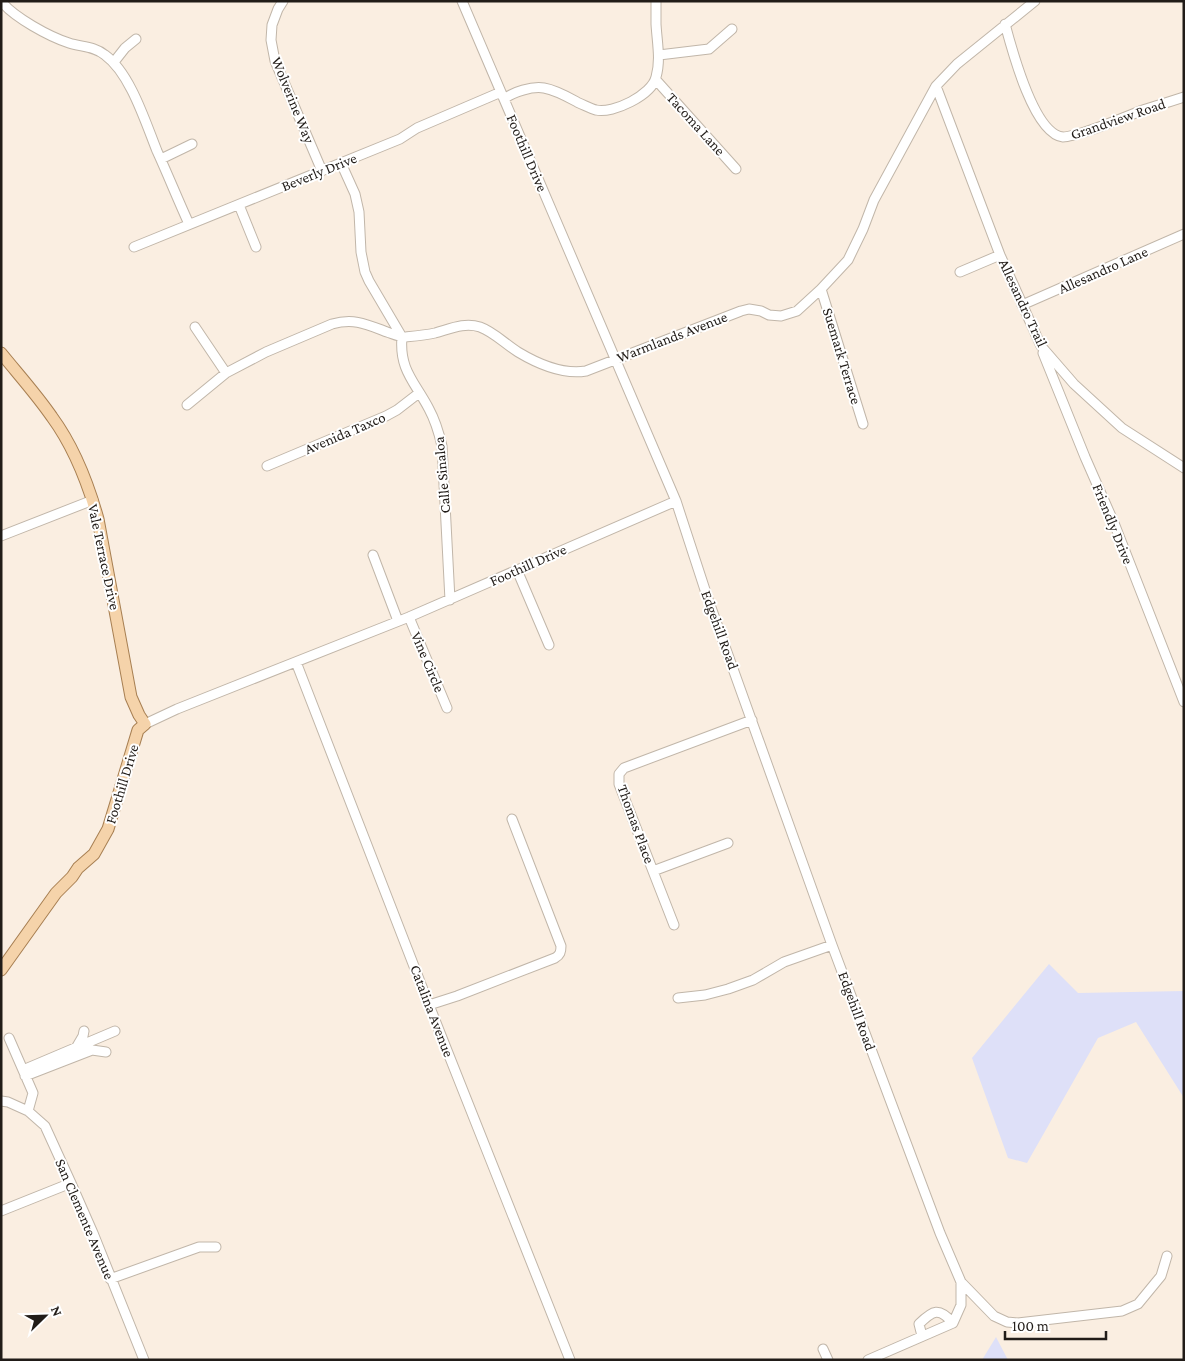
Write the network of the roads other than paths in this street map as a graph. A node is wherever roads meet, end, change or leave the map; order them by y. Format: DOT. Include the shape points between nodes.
graph roads {
  1 [pos="1,1"];
  2 [pos="283,1"];
  3 [pos="462,1"];
  4 [pos="656,1"];
  5 [pos="1034,1"];
  6 [pos="1005,24"];
  7 [pos="732,29"];
  8 [pos="136,39"];
  9 [pos="659,55"];
  10 [pos="114,62"];
  11 [pos="656,80"];
  12 [pos="936,86"];
  13 [pos="502,95"];
  14 [pos="1184,97"];
  15 [pos="192,144"];
  16 [pos="161,159"];
  17 [pos="341,163"];
  18 [pos="736,168"];
  19 [pos="322,171"];
  20 [pos="239,205"];
  21 [pos="188,224"];
  22 [pos="1184,234"];
  23 [pos="134,246"];
  24 [pos="256,247"];
  25 [pos="1000,256"];
  26 [pos="960,272"];
  27 [pos="821,289"];
  28 [pos="1022,305"];
  29 [pos="196,326"];
  30 [pos="402,337"];
  31 [pos="1041,346"];
  32 [pos="1,353"];
  33 [pos="615,359"];
  34 [pos="226,373"];
  35 [pos="419,393"];
  36 [pos="187,405"];
  37 [pos="863,424"];
  38 [pos="267,466"];
  39 [pos="1184,468"];
  40 [pos="93,500"];
  41 [pos="676,502"];
  42 [pos="1,536"];
  43 [pos="373,555"];
  44 [pos="517,570"];
  45 [pos="450,600"];
  46 [pos="409,617"];
  47 [pos="398,621"];
  48 [pos="550,645"];
  49 [pos="296,662"];
  50 [pos="1184,702"];
  51 [pos="447,708"];
  52 [pos="752,720"];
  53 [pos="145,724"];
  54 [pos="512,820"];
  55 [pos="728,844"];
  56 [pos="653,872"];
  57 [pos="674,925"];
  58 [pos="832,945"];
  59 [pos="1,970"];
  60 [pos="678,998"];
  61 [pos="429,1005"];
  62 [pos="84,1031"];
  63 [pos="114,1031"];
  64 [pos="8,1038"];
  65 [pos="76,1048"];
  66 [pos="106,1052"];
  67 [pos="24,1073"];
  68 [pos="1,1101"];
  69 [pos="28,1111"];
  70 [pos="71,1183"];
  71 [pos="1,1211"];
  72 [pos="216,1247"];
  73 [pos="1166,1256"];
  74 [pos="110,1279"];
  75 [pos="960,1282"];
  76 [pos="953,1323"];
  77 [pos="922,1336"];
  78 [pos="823,1349"];
  79 [pos="144,1360"];
  80 [pos="570,1360"];
  81 [pos="828,1360"];
  82 [pos="868,1360"];
  1 -- 10 [label="street" via="14,14 53,37 94,48"];
  2 -- 19 [label="street, Wolverine Way" via="272,25 275,60"];
  3 -- 13 [label="street, Foothill Drive"];
  4 -- 9 [label="street"];
  5 -- 6 [label="street, Warmlands Avenue"];
  6 -- 12 [label="street, Warmlands Avenue"];
  6 -- 14 [label="street, Grandview Road" via="1028,95 1038,116 1056,135 1064,137 1085,132"];
  7 -- 9 [label="street" via="709,49"];
  8 -- 10 [label="street"];
  9 -- 11 [label="street"];
  10 -- 16 [label="street" via="140,108"];
  11 -- 13 [label="street, Beverly Drive" via="636,100 610,111 596,110 542,88"];
  11 -- 18 [label="street, Tacoma Lane"];
  12 -- 25 [label="street, Allesandro Trail"];
  12 -- 27 [label="street, Warmlands Avenue" via="874,200 848,260"];
  13 -- 17 [label="street, Beverly Drive" via="417,128 400,139"];
  13 -- 33 [label="street, Foothill Drive"];
  15 -- 16 [label="street"];
  16 -- 21 [label="street"];
  17 -- 19 [label="street, Beverly Drive"];
  17 -- 30 [label="street, Calle Sinaloa" via="359,212 365,272"];
  19 -- 20 [label="street, Beverly Drive"];
  20 -- 21 [label="street, Beverly Drive"];
  20 -- 24 [label="street"];
  21 -- 23 [label="street, Beverly Drive"];
  22 -- 28 [label="street, Allesandro Lane"];
  25 -- 26 [label="street"];
  25 -- 28 [label="street, Allesandro Trail"];
  27 -- 33 [label="street, Warmlands Avenue" via="797,311 781,316 749,309 741,311"];
  27 -- 37 [label="street, Suemark Terrace"];
  28 -- 31 [label="street, Allesandro Trail"];
  29 -- 34 [label="street"];
  30 -- 33 [label="street, Warmlands Avenue" via="466,325 480,327 518,352 561,371 586,371"];
  30 -- 34 [label="street, Warmlands Avenue" via="359,322 340,322 266,352"];
  30 -- 35 [label="street, Calle Sinaloa" via="405,366"];
  31 -- 39 [label="street, Allesandro Trail" via="1074,384 1122,428"];
  31 -- 50 [label="street, Friendly Drive"];
  32 -- 40 [label="main road, Vale Terrace Drive" via="53,418 76,457"];
  33 -- 41 [label="street, Foothill Drive"];
  34 -- 36 [label="street, Warmlands Avenue"];
  35 -- 38 [label="street, Avenida Taxco" via="386,416"];
  35 -- 45 [label="street, Calle Sinaloa" via="429,408 442,446"];
  40 -- 42 [label="street"];
  40 -- 53 [label="main road, Vale Terrace Drive" via="131,697"];
  41 -- 44 [label="street, Foothill Drive"];
  41 -- 52 [label="street, Edgehill Road"];
  43 -- 47 [label="street"];
  44 -- 45 [label="street, Foothill Drive"];
  44 -- 48 [label="street"];
  45 -- 46 [label="street, Foothill Drive"];
  46 -- 47 [label="street, Foothill Drive"];
  46 -- 51 [label="street, Vine Circle"];
  47 -- 49 [label="street, Foothill Drive"];
  49 -- 53 [label="street, Foothill Drive"];
  49 -- 61 [label="street, Catalina Avenue"];
  52 -- 56 [label="street, Thomas Place" via="624,768 618,774"];
  52 -- 58 [label="street, Edgehill Road"];
  53 -- 59 [label="main road, Foothill Drive" via="138,730 108,830 94,854 56,893"];
  54 -- 61 [label="street" via="561,952 555,958"];
  55 -- 56 [label="street"];
  56 -- 57 [label="street, Thomas Place"];
  58 -- 60 [label="street" via="784,962 753,980 728,989 704,996"];
  58 -- 75 [label="street, Edgehill Road"];
  61 -- 80 [label="street, Catalina Avenue"];
  62 -- 65 [label="street"];
  63 -- 65 [label="street"];
  64 -- 67 [label="street"];
  65 -- 67 [label="street"];
  66 -- 67 [label="street" via="92,1050"];
  67 -- 69 [label="street" via="33,1093"];
  68 -- 69 [label="street, San Clemente Avenue"];
  69 -- 70 [label="street, San Clemente Avenue" via="45,1126"];
  70 -- 71 [label="street"];
  70 -- 74 [label="street, San Clemente Avenue"];
  72 -- 74 [label="street" via="199,1247"];
  73 -- 75 [label="street, Edgehill Road" via="1161,1276 1138,1304 1122,1311 1007,1322 994,1316"];
  74 -- 79 [label="street, San Clemente Avenue"];
  75 -- 76 [label="street" via="961,1305"];
  76 -- 77 [label="street"];
  76 -- 77 [label="street" via="946,1314 935,1312 919,1324"];
  77 -- 82 [label="street"];
  78 -- 81 [label="street"];
}
